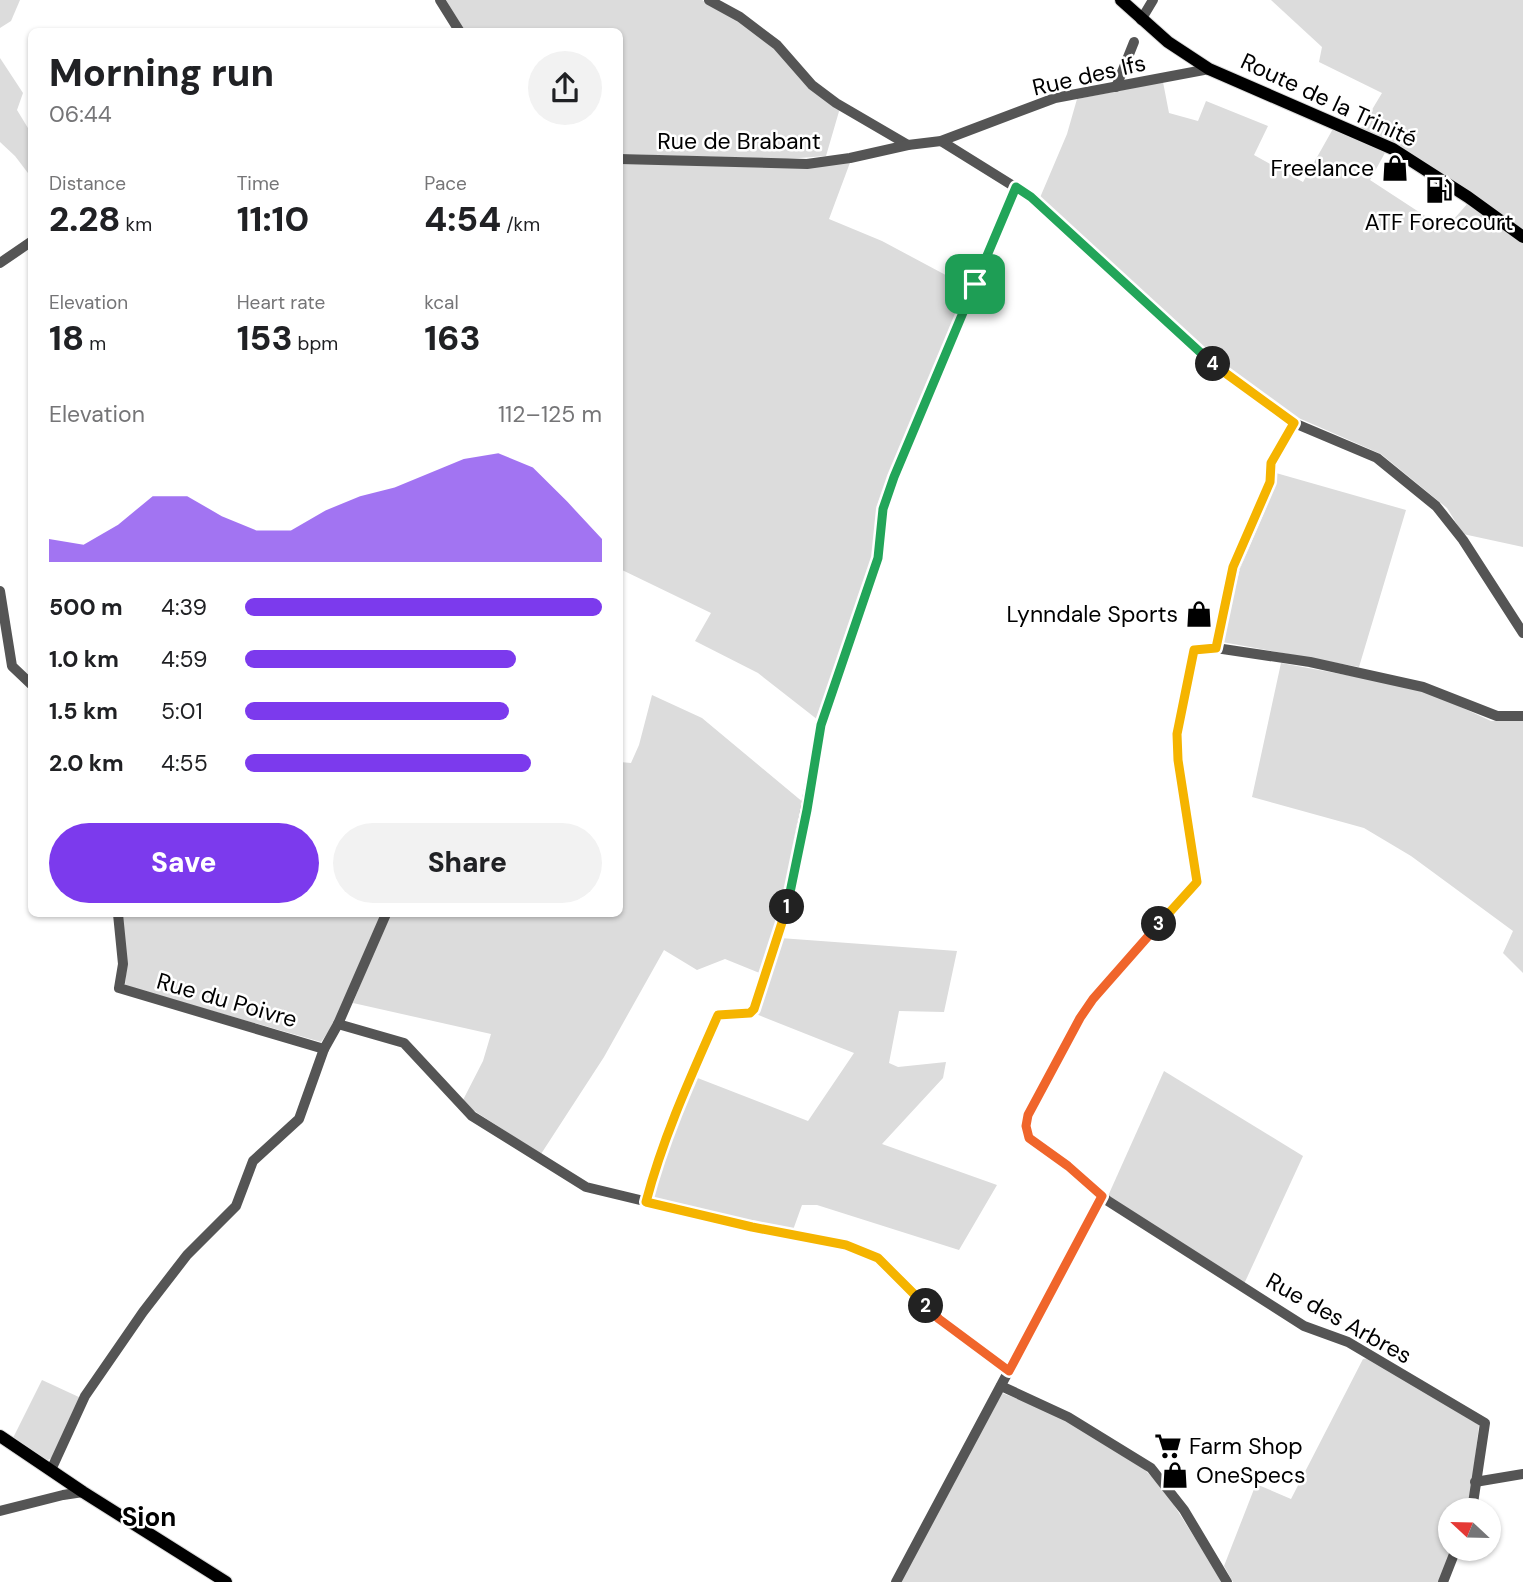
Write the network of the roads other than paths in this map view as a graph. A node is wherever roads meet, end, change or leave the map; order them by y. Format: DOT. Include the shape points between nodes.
graph roads {
  1 [pos="440,0"];
  2 [pos="709,0"];
  3 [pos="1121,0"];
  4 [pos="1153,0"];
  5 [pos="1141,20"];
  6 [pos="458,28"];
  7 [pos="1134,42"];
  8 [pos="1209,69"];
  9 [pos="1116,87"];
  10 [pos="941,141"];
  11 [pos="908,145"];
  12 [pos="623,159"];
  13 [pos="1016,187"];
  14 [pos="1523,237"];
  15 [pos="28,244"];
  16 [pos="0,263"];
  17 [pos="1294,423"];
  18 [pos="0,591"];
  19 [pos="1523,633"];
  20 [pos="1216,648"];
  21 [pos="28,681"];
  22 [pos="1523,716"];
  23 [pos="118,917"];
  24 [pos="385,917"];
  25 [pos="338,1024"];
  26 [pos="324,1049"];
  27 [pos="1102,1196"];
  28 [pos="646,1202"];
  29 [pos="1009,1371"];
  30 [pos="1001,1386"];
  31 [pos="0,1436"];
  32 [pos="51,1470"];
  33 [pos="1523,1474"];
  34 [pos="1475,1482"];
  35 [pos="83,1492"];
  36 [pos="1473,1498"];
  37 [pos="0,1511"];
  38 [pos="1451,1561"];
  39 [pos="226,1582"];
  40 [pos="896,1582"];
  41 [pos="1227,1582"];
  42 [pos="1443,1582"];
  1 -- 6 [label="street"];
  2 -- 11 [label="street" via="778,45 812,85 836,103"];
  3 -- 5 [label="main road, Route de la Trinité"];
  4 -- 5 [label="street"];
  5 -- 8 [label="main road, Route de la Trinité"];
  7 -- 9 [label="street"];
  8 -- 9 [label="street, Rue des Ifs"];
  8 -- 14 [label="main road, Route de la Trinité" via="1393,149"];
  9 -- 10 [label="street, Rue des Ifs" via="1055,98"];
  10 -- 11 [label="street, Rue de Brabant"];
  10 -- 13 [label="street"];
  11 -- 12 [label="street, Rue de Brabant" via="807,164"];
  13 -- 17 [label="street" via="1212,364"];
  13 -- 28 [label="street" via="883,509 878,558 821,725 788,901 754,1009 718,1015 680,1100"];
  15 -- 16 [label="street"];
  17 -- 19 [label="street" via="1377,458 1436,506"];
  17 -- 20 [label="street" via="1271,463 1270,482 1233,567"];
  18 -- 21 [label="street" via="12,666"];
  20 -- 22 [label="street" via="1390,678 1497,716"];
  20 -- 27 [label="street" via="1194,650 1177,734 1197,882 1093,999 1028,1115 1029,1138"];
  23 -- 26 [label="street, Rue du Poivre" via="123,964 119,989"];
  24 -- 25 [label="street"];
  25 -- 26 [label="street"];
  25 -- 28 [label="street" via="404,1043 472,1116 586,1187"];
  26 -- 32 [label="street" via="299,1119 253,1161 236,1206 187,1255 143,1312 85,1396"];
  27 -- 29 [label="street"];
  27 -- 34 [label="street, Rue des Arbres" via="1304,1326 1348,1342 1485,1423"];
  28 -- 29 [label="street" via="846,1245 878,1258 939,1319"];
  29 -- 30 [label="street"];
  30 -- 40 [label="street"];
  30 -- 41 [label="street" via="1068,1417 1151,1468 1184,1510"];
  31 -- 32 [label="main road"];
  32 -- 35 [label="main road"];
  33 -- 34 [label="street"];
  34 -- 36 [label="street, Rue des Arbres"];
  35 -- 37 [label="street"];
  35 -- 39 [label="main road"];
  38 -- 42 [label="street"];
}
